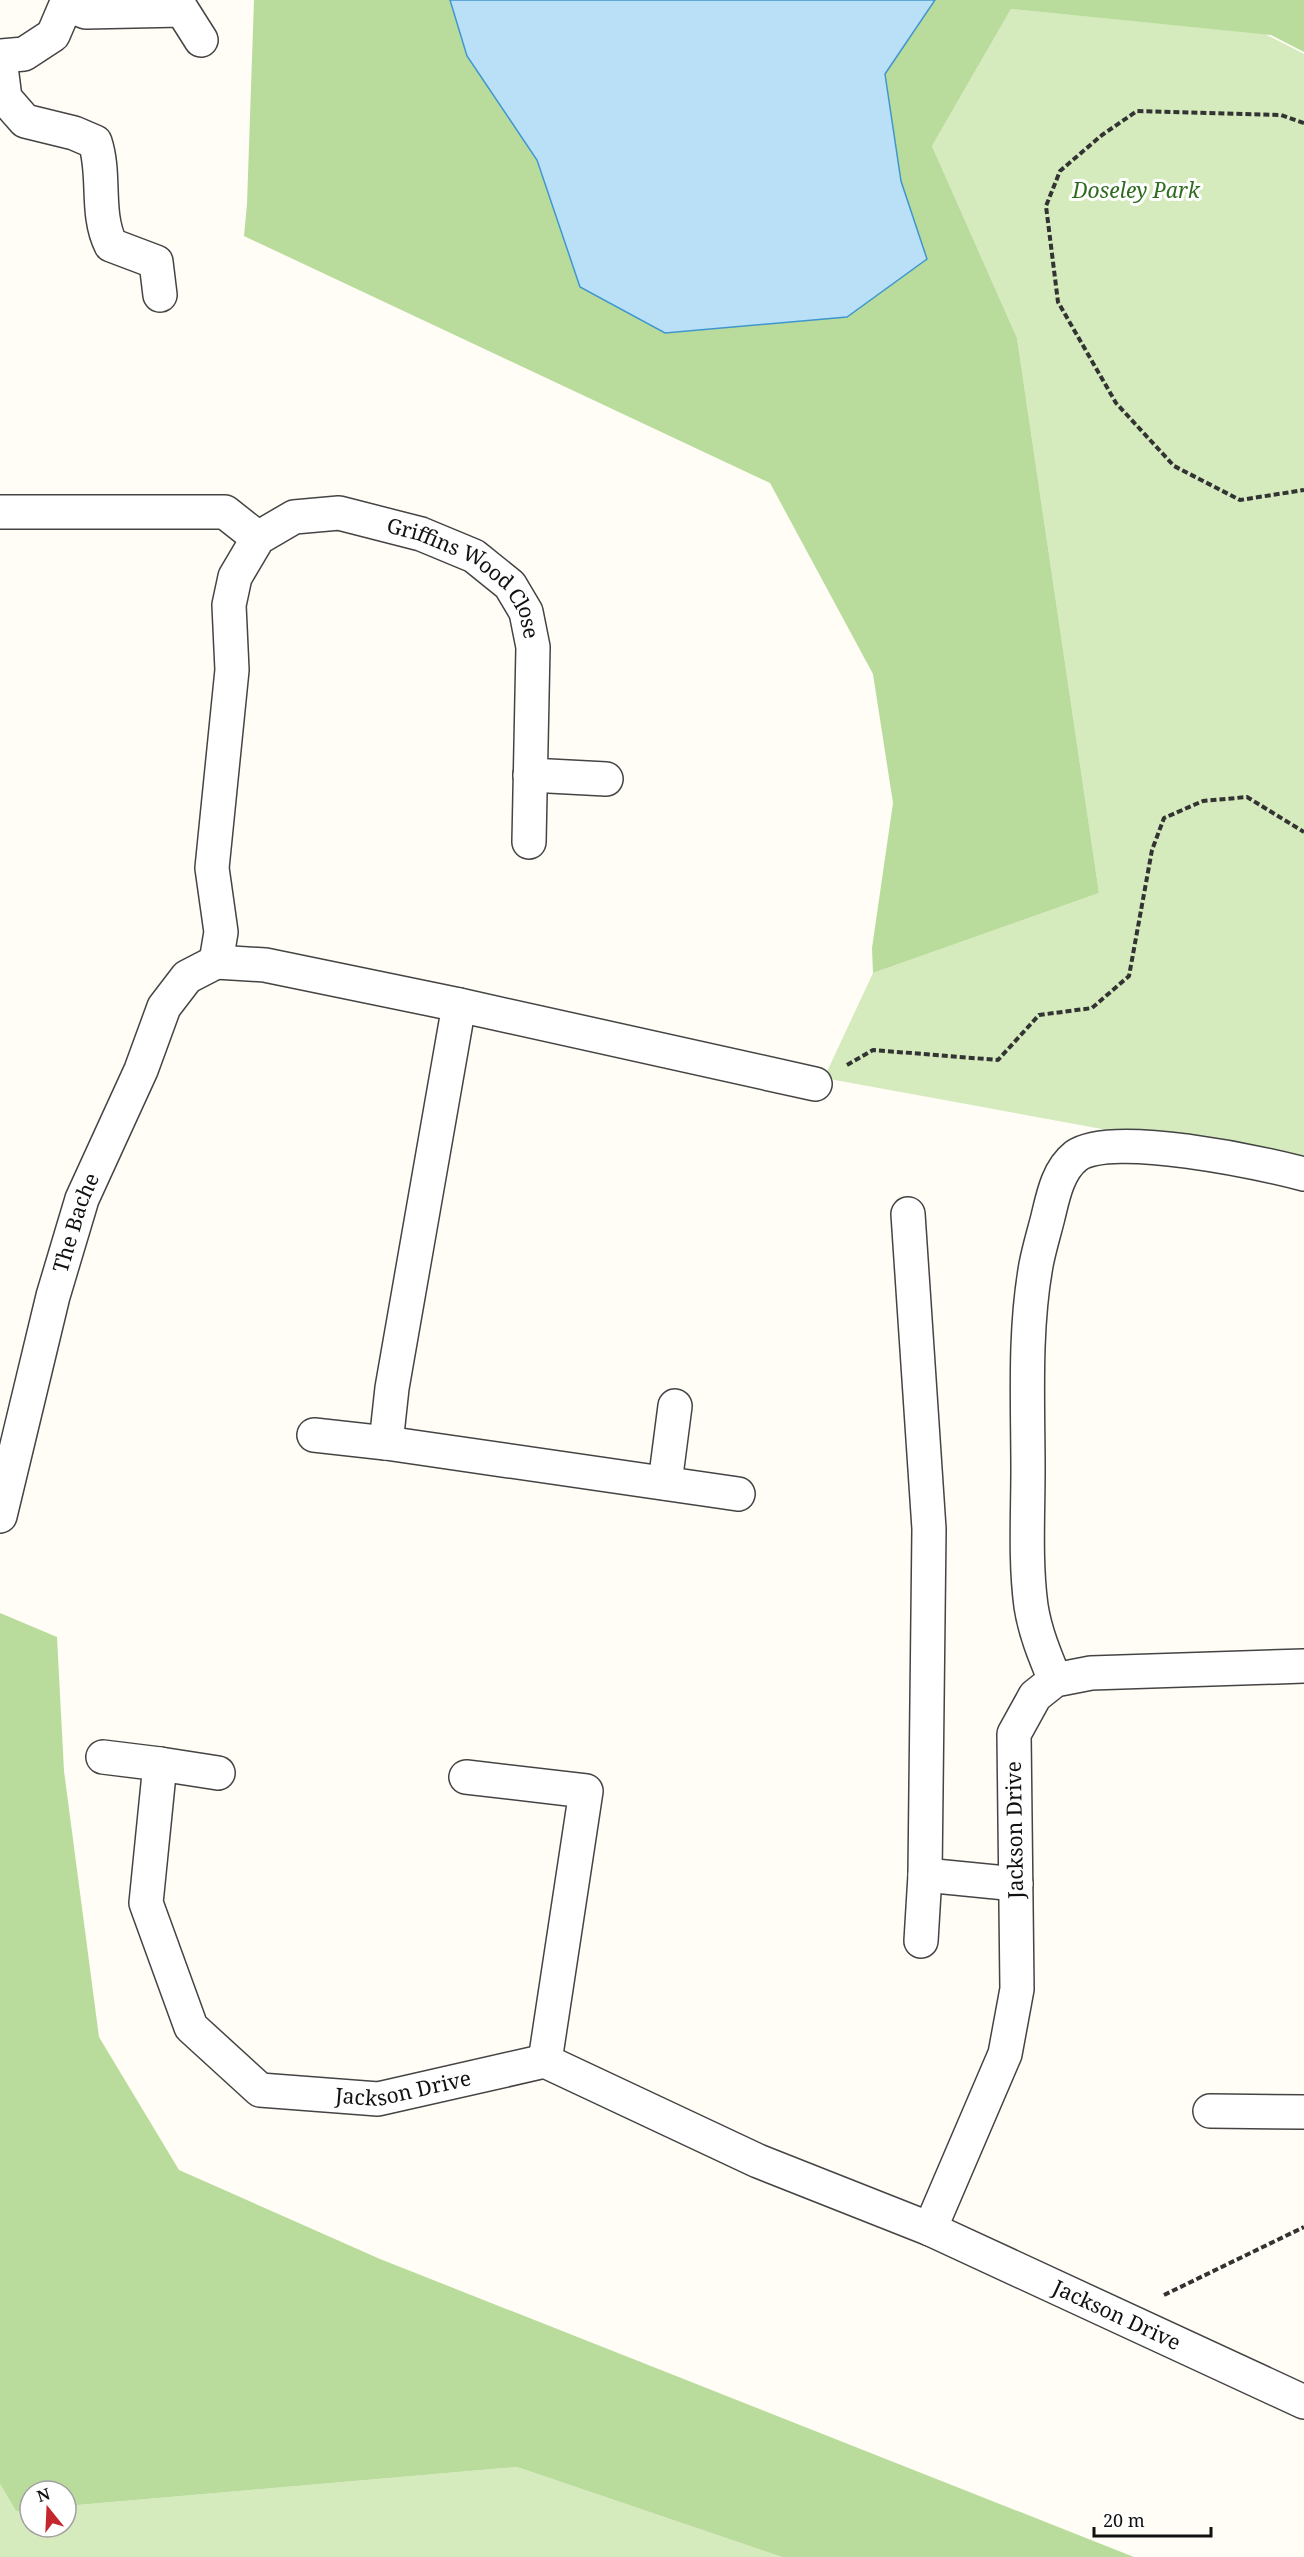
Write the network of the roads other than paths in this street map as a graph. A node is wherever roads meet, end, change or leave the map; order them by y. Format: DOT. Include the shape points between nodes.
graph roads {
  1 [pos="68,2"];
  2 [pos="201,39"];
  3 [pos="0,57"];
  4 [pos="160,295"];
  5 [pos="0,512"];
  6 [pos="258,538"];
  7 [pos="530,775"];
  8 [pos="606,779"];
  9 [pos="529,842"];
  10 [pos="216,962"];
  11 [pos="459,1005"];
  12 [pos="815,1084"];
  13 [pos="1304,1174"];
  14 [pos="909,1214"];
  15 [pos="675,1406"];
  16 [pos="10,1428"];
  17 [pos="314,1435"];
  18 [pos="386,1443"];
  19 [pos="665,1483"];
  20 [pos="738,1494"];
  21 [pos="0,1516"];
  22 [pos="1304,1666"];
  23 [pos="1055,1680"];
  24 [pos="103,1756"];
  25 [pos="160,1764"];
  26 [pos="218,1773"];
  27 [pos="466,1777"];
  28 [pos="925,1875"];
  29 [pos="1016,1884"];
  30 [pos="921,1941"];
  31 [pos="545,2061"];
  32 [pos="1210,2111"];
  33 [pos="1304,2112"];
  34 [pos="930,2229"];
  35 [pos="1304,2402"];
  1 -- 2 [label="street" via="86,12 182,10"];
  1 -- 3 [label="street" via="53,35 24,54"];
  3 -- 4 [label="street" via="5,98 25,121 95,142 100,156 104,229 111,245 156,262"];
  5 -- 6 [label="street" via="225,512"];
  6 -- 7 [label="street, Griffins Wood Close" via="294,517 339,513 421,534 474,556 510,585 526,612 533,647"];
  6 -- 10 [label="street, Griffins Wood Close" via="235,577 229,605 232,670 212,868 221,932"];
  7 -- 8 [label="street"];
  7 -- 9 [label="street, Griffins Wood Close"];
  10 -- 11 [label="street" via="265,965"];
  10 -- 16 [label="street, The Bache" via="188,977 164,1007 141,1070 82,1199"];
  11 -- 12 [label="street"];
  11 -- 18 [label="street" via="392,1388"];
  13 -- 23 [label="street" via="1256,1161 1128,1145 1092,1149 1076,1156 1062,1172 1036,1266 1028,1338 1031,1607"];
  14 -- 28 [label="street" via="929,1529"];
  15 -- 19 [label="street"];
  16 -- 21 [label="street, The Bache"];
  17 -- 18 [label="street"];
  18 -- 19 [label="street"];
  19 -- 20 [label="street"];
  22 -- 23 [label="street" via="1101,1673"];
  23 -- 29 [label="street, Jackson Drive" via="1035,1696 1014,1734"];
  24 -- 25 [label="street"];
  25 -- 26 [label="street"];
  25 -- 31 [label="street, Jackson Drive" via="146,1903 191,2027 260,2090 378,2099"];
  27 -- 31 [label="street" via="586,1791"];
  28 -- 29 [label="street"];
  28 -- 30 [label="street"];
  29 -- 34 [label="street, Jackson Drive" via="1017,1989 1005,2054"];
  31 -- 34 [label="street, Jackson Drive" via="758,2161"];
  32 -- 33 [label="street"];
  34 -- 35 [label="street, Jackson Drive"];
}
